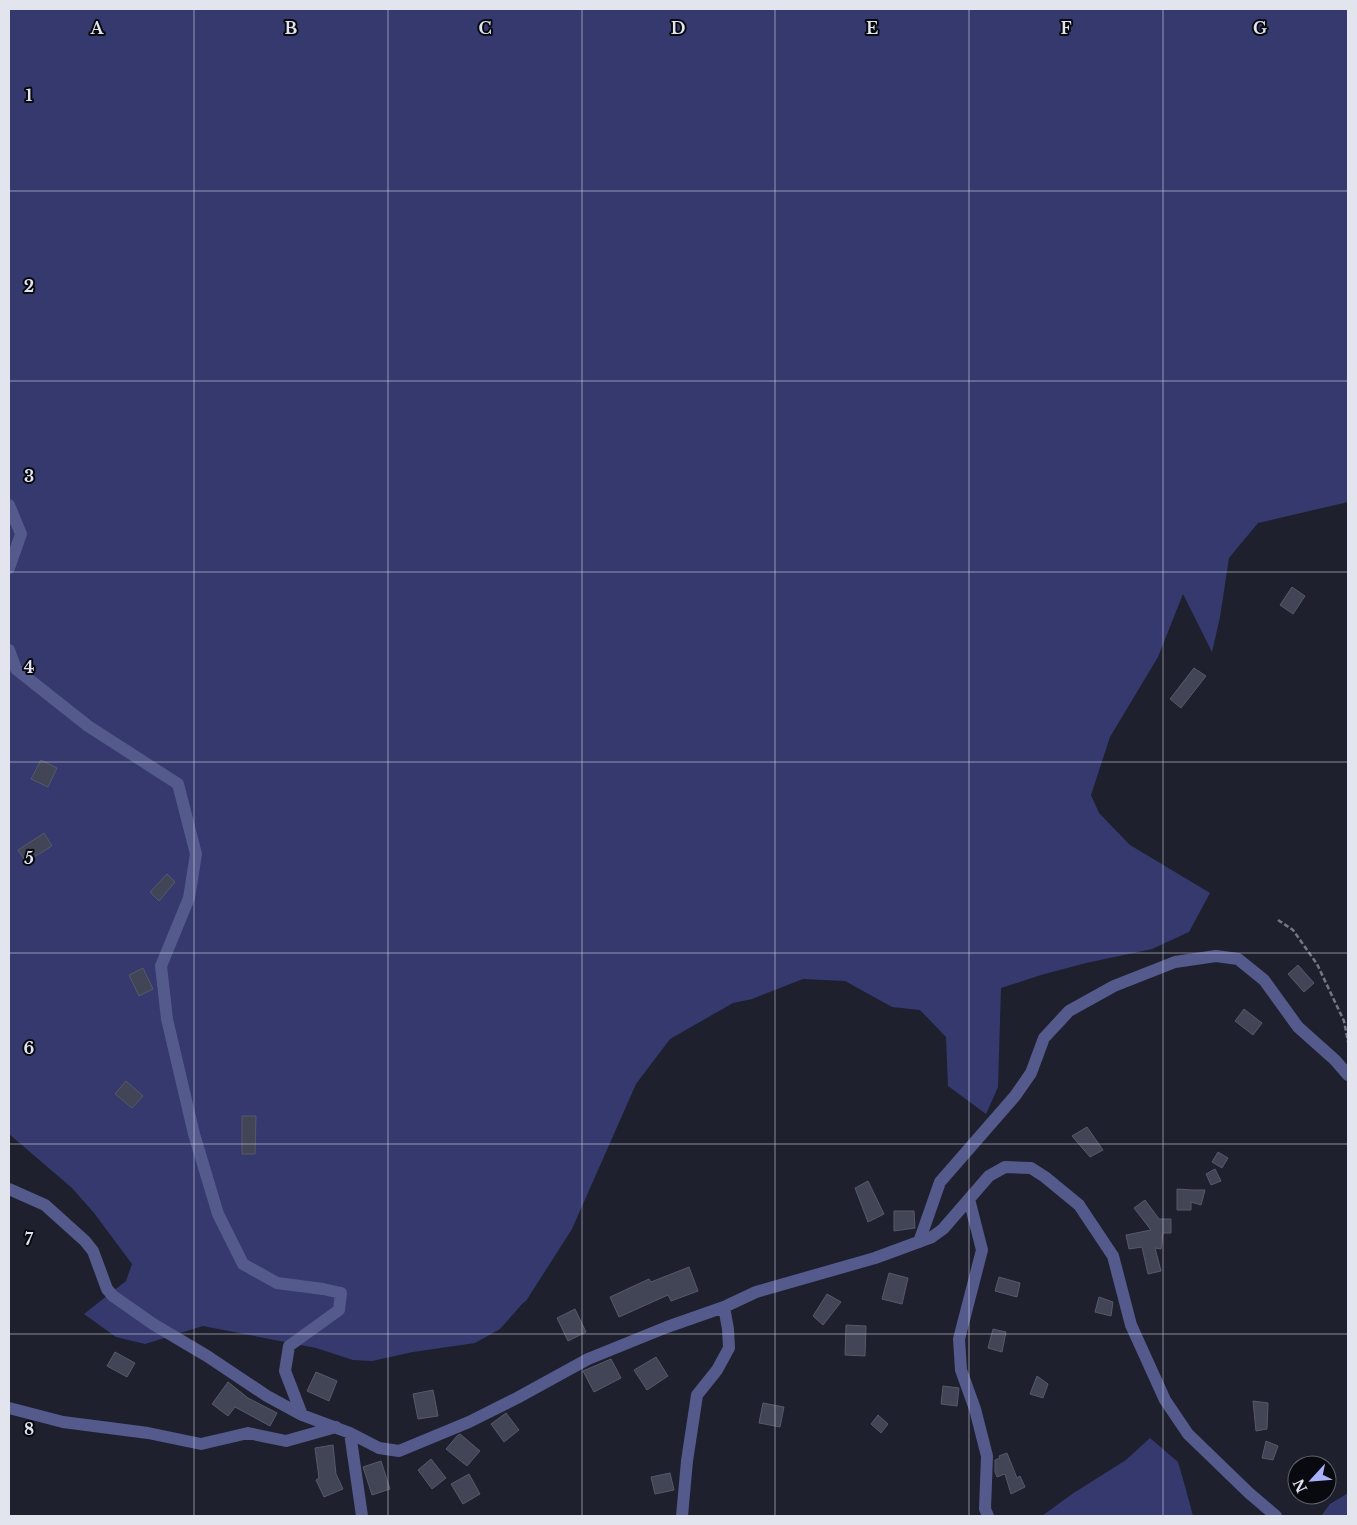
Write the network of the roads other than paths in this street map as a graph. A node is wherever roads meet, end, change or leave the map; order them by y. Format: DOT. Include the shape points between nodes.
graph roads {
  1 [pos="9,505"];
  2 [pos="9,568"];
  3 [pos="9,650"];
  4 [pos="1348,1075"];
  5 [pos="9,1189"];
  6 [pos="969,1199"];
  7 [pos="919,1242"];
  8 [pos="724,1307"];
  9 [pos="9,1408"];
  10 [pos="302,1415"];
  11 [pos="336,1427"];
  12 [pos="350,1433"];
  13 [pos="362,1516"];
  14 [pos="682,1516"];
  15 [pos="988,1516"];
  16 [pos="1276,1516"];
  1 -- 2 [label="street" via="21,534"];
  3 -- 10 [label="street" via="16,669 23,675 88,726 178,784 196,854 189,898 161,966 169,1027 194,1134 218,1214 243,1264 277,1283 341,1293 339,1310 289,1346 285,1371"];
  4 -- 7 [label="street" via="1298,1027 1264,980 1238,959 1216,956 1175,962 1114,986 1069,1011 1044,1038 1031,1073 1015,1096 940,1182"];
  5 -- 10 [label="street" via="45,1205 85,1241 93,1251 107,1289 113,1296 240,1379"];
  6 -- 7 [label="street" via="943,1229 932,1238"];
  6 -- 15 [label="street" via="982,1250 959,1338 962,1370 987,1456 985,1510"];
  6 -- 16 [label="street" via="989,1176 1005,1167 1022,1167 1039,1172 1079,1205 1113,1256 1131,1324 1165,1400 1188,1434"];
  7 -- 8 [label="street" via="756,1292"];
  8 -- 12 [label="street" via="588,1359 477,1418 398,1451 379,1448"];
  8 -- 14 [label="street" via="729,1348 697,1395"];
  9 -- 11 [label="street" via="63,1422 148,1433 201,1444 248,1433 286,1440"];
  10 -- 11 [label="street"];
  11 -- 12 [label="street"];
  12 -- 13 [label="street"];
}
